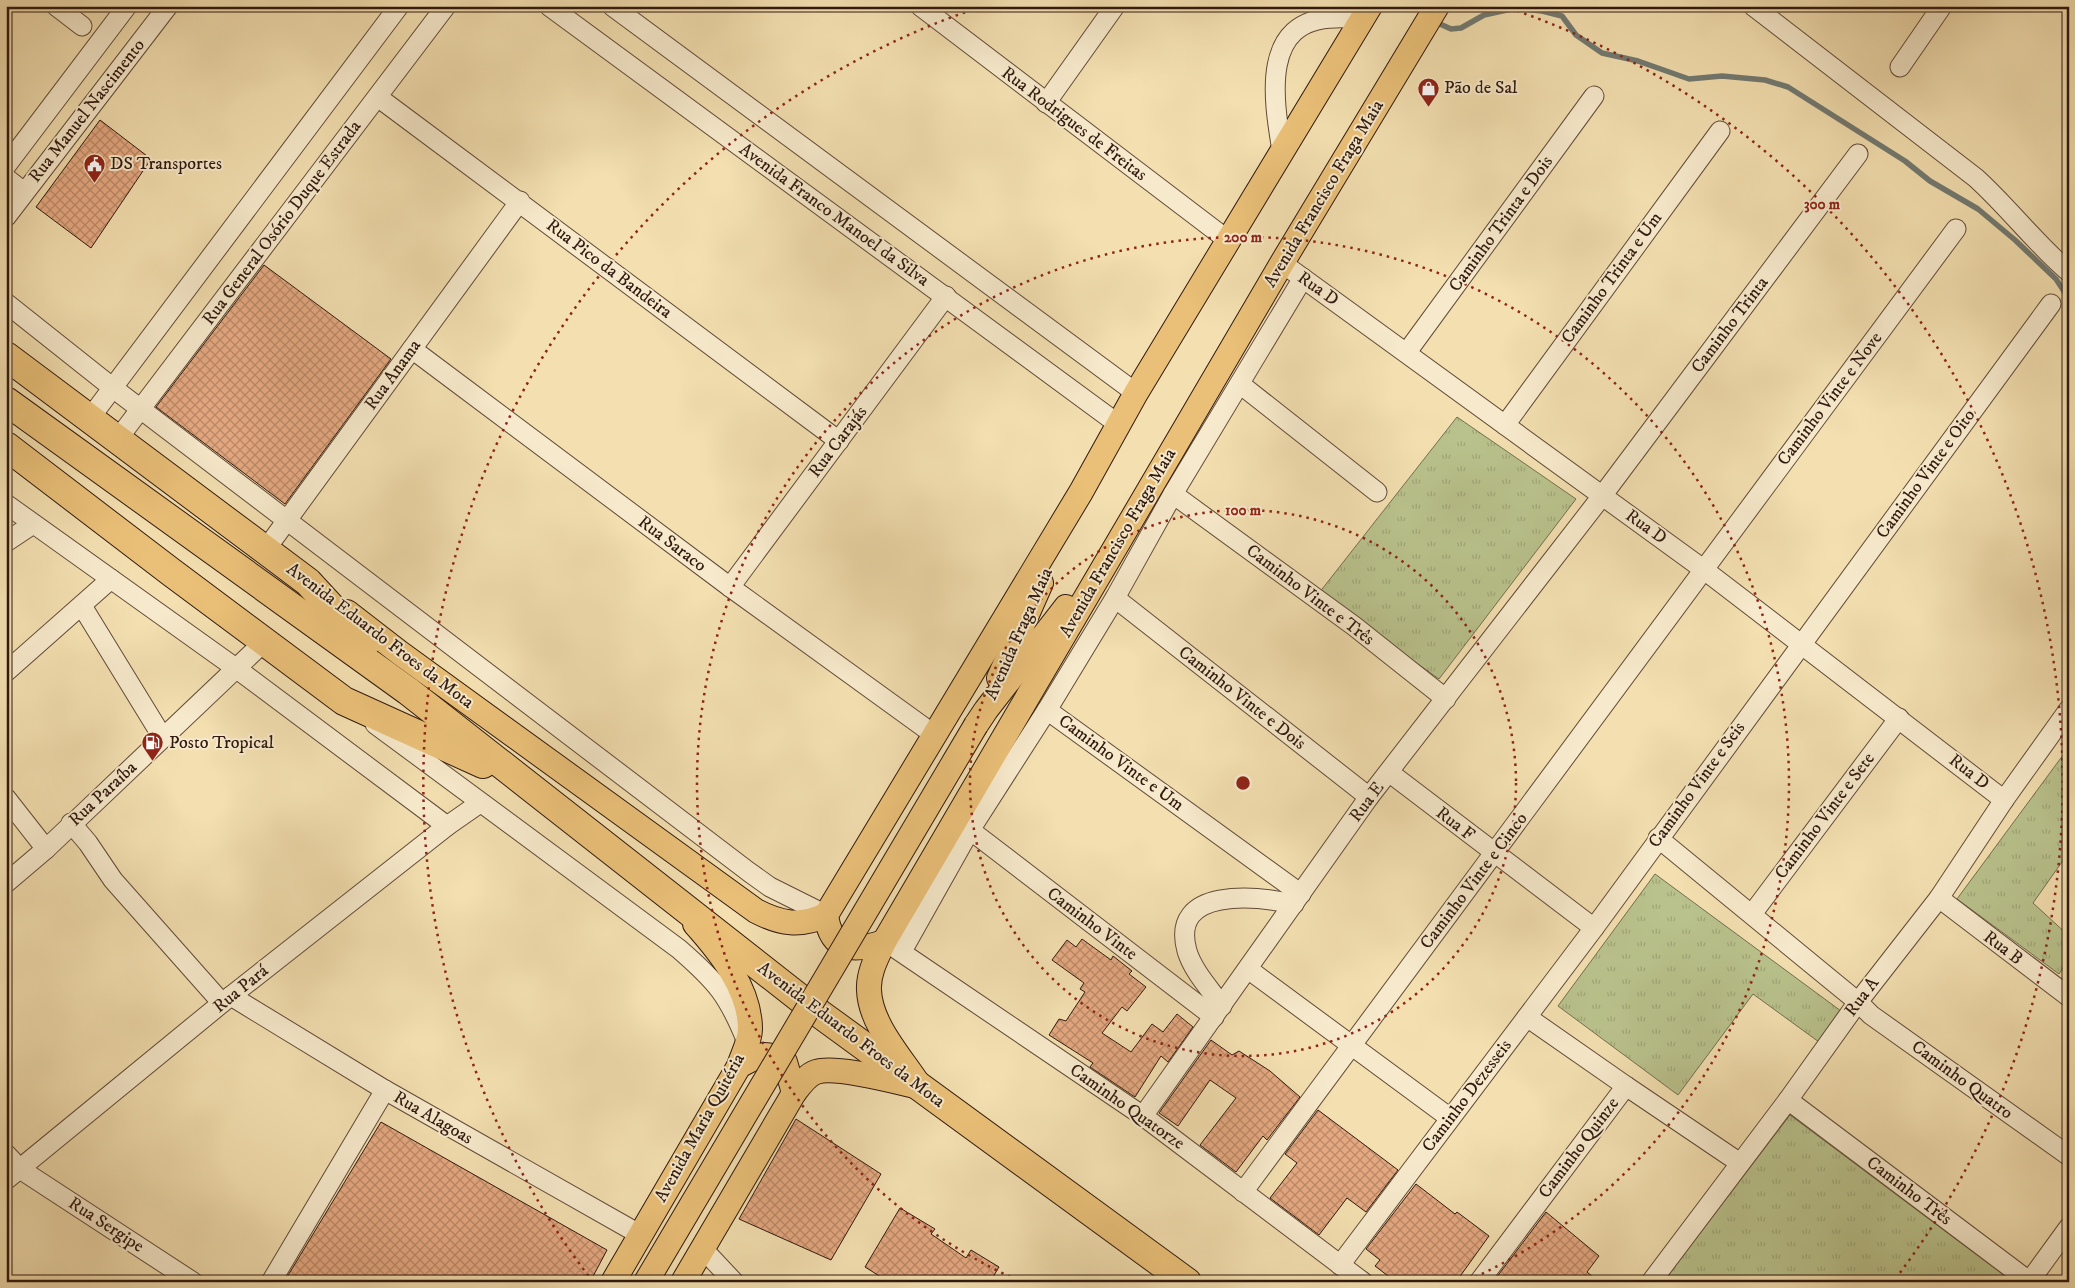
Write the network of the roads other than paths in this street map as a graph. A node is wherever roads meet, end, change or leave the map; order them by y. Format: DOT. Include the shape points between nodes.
graph roads {
  1 [pos="56,6"];
  2 [pos="127,6"];
  3 [pos="168,6"];
  4 [pos="399,6"];
  5 [pos="446,6"];
  6 [pos="549,6"];
  7 [pos="612,6"];
  8 [pos="920,6"];
  9 [pos="1115,6"];
  10 [pos="1437,6"];
  11 [pos="1753,6"];
  12 [pos="1942,6"];
  13 [pos="1366,13"];
  14 [pos="82,26"];
  15 [pos="1900,67"];
  16 [pos="1594,96"];
  17 [pos="379,98"];
  18 [pos="1046,103"];
  19 [pos="1720,132"];
  20 [pos="1282,151"];
  21 [pos="1858,154"];
  22 [pos="6,166"];
  23 [pos="6,178"];
  24 [pos="24,192"];
  25 [pos="520,201"];
  26 [pos="6,217"];
  27 [pos="1956,229"];
  28 [pos="1229,241"];
  29 [pos="1282,263"];
  30 [pos="2069,272"];
  31 [pos="1303,278"];
  32 [pos="946,296"];
  33 [pos="6,303"];
  34 [pos="2051,304"];
  35 [pos="412,349"];
  36 [pos="1408,352"];
  37 [pos="6,356"];
  38 [pos="1240,384"];
  39 [pos="113,388"];
  40 [pos="1136,393"];
  41 [pos="6,401"];
  42 [pos="141,408"];
  43 [pos="90,418"];
  44 [pos="1118,424"];
  45 [pos="1505,425"];
  46 [pos="117,440"];
  47 [pos="839,441"];
  48 [pos="6,446"];
  49 [pos="1081,492"];
  50 [pos="1377,492"];
  51 [pos="1173,494"];
  52 [pos="1602,496"];
  53 [pos="6,504"];
  54 [pos="289,520"];
  55 [pos="33,524"];
  56 [pos="1122,535"];
  57 [pos="6,542"];
  58 [pos="266,549"];
  59 [pos="1703,569"];
  60 [pos="111,579"];
  61 [pos="308,582"];
  62 [pos="730,587"];
  63 [pos="1115,598"];
  64 [pos="82,606"];
  65 [pos="265,641"];
  66 [pos="1801,644"];
  67 [pos="237,669"];
  68 [pos="6,672"];
  69 [pos="408,691"];
  70 [pos="1446,699"];
  71 [pos="344,701"];
  72 [pos="2069,709"];
  73 [pos="1047,710"];
  74 [pos="981,718"];
  75 [pos="1899,718"];
  76 [pos="936,736"];
  77 [pos="163,738"];
  78 [pos="1390,773"];
  79 [pos="521,781"];
  80 [pos="1369,797"];
  81 [pos="6,798"];
  82 [pos="2004,800"];
  83 [pos="480,803"];
  84 [pos="71,823"];
  85 [pos="447,826"];
  86 [pos="970,830"];
  87 [pos="1658,838"];
  88 [pos="46,848"];
  89 [pos="1494,854"];
  90 [pos="6,882"];
  91 [pos="1938,898"];
  92 [pos="672,899"];
  93 [pos="1298,899"];
  94 [pos="1752,914"];
  95 [pos="826,915"];
  96 [pos="1594,928"];
  97 [pos="893,947"];
  98 [pos="1248,969"];
  99 [pos="2069,997"];
  100 [pos="226,1000"];
  101 [pos="1858,1002"];
  102 [pos="1218,1011"];
  103 [pos="1527,1017"];
  104 [pos="747,1043"];
  105 [pos="1350,1046"];
  106 [pos="738,1066"];
  107 [pos="1626,1086"];
  108 [pos="920,1087"];
  109 [pos="385,1090"];
  110 [pos="794,1093"];
  111 [pos="1788,1100"];
  112 [pos="1142,1116"];
  113 [pos="1450,1118"];
  114 [pos="6,1154"];
  115 [pos="2069,1156"];
  116 [pos="1740,1163"];
  117 [pos="13,1174"];
  118 [pos="1244,1192"];
  119 [pos="2069,1228"];
  120 [pos="639,1234"];
  121 [pos="703,1249"];
  122 [pos="1340,1265"];
  123 [pos="193,1282"];
  124 [pos="271,1282"];
  125 [pos="613,1282"];
  126 [pos="646,1282"];
  127 [pos="683,1282"];
  128 [pos="734,1282"];
  129 [pos="1187,1282"];
  130 [pos="1362,1282"];
  131 [pos="1479,1282"];
  132 [pos="1651,1282"];
  133 [pos="2029,1282"];
  1 -- 14 [label="street"];
  2 -- 22 [label="street, Rua Manuel Nascimento"];
  3 -- 24 [label="street, Rua Manuel Nascimento"];
  4 -- 39 [label="street, Rua General Osório Duque Estrada"];
  5 -- 17 [label="street, Rua General Osório Duque Estrada"];
  6 -- 32 [label="street, Avenida Franco Manoel da Silva"];
  7 -- 40 [label="street, Avenida Franco Manoel da Silva"];
  8 -- 18 [label="street, Rua Rodrigues de Freitas"];
  9 -- 18 [label="street"];
  10 -- 29 [label="main road, Avenida Francisco Fraga Maia"];
  11 -- 30 [label="street" via="1976,178"];
  12 -- 15 [label="street"];
  13 -- 20 [label="main road"];
  13 -- 20 [label="street" via="1314,22 1299,28 1284,46 1276,65 1274,89"];
  16 -- 36 [label="street, Caminho Trinta e Dois"];
  17 -- 25 [label="street, Rua Pico da Bandeira"];
  17 -- 42 [label="street, Rua General Osório Duque Estrada"];
  18 -- 28 [label="street, Rua Rodrigues de Freitas"];
  19 -- 45 [label="street, Caminho Trinta e Um"];
  20 -- 28 [label="main road"];
  21 -- 52 [label="street, Caminho Trinta"];
  23 -- 24 [label="street"];
  24 -- 26 [label="street, Rua Manuel Nascimento"];
  25 -- 35 [label="street, Rua Anama"];
  25 -- 47 [label="street, Rua Pico da Bandeira"];
  27 -- 59 [label="street, Caminho Vinte e Nove"];
  28 -- 40 [label="main road"];
  29 -- 31 [label="street, Rua D"];
  29 -- 56 [label="main road, Avenida Francisco Fraga Maia"];
  31 -- 36 [label="street, Rua D"];
  31 -- 38 [label="street"];
  32 -- 44 [label="street, Avenida Franco Manoel da Silva"];
  32 -- 47 [label="street, Rua Carajás"];
  33 -- 39 [label="street"];
  34 -- 66 [label="street, Caminho Vinte e Oito"];
  35 -- 54 [label="street, Rua Anama"];
  35 -- 62 [label="street, Rua Saraco"];
  36 -- 45 [label="street, Rua D"];
  37 -- 43 [label="highway, Avenida Eduardo Froes da Mota"];
  38 -- 50 [label="street"];
  38 -- 51 [label="street"];
  39 -- 42 [label="street"];
  39 -- 43 [label="street, Rua General Osório Duque Estrada"];
  40 -- 44 [label="main road"];
  41 -- 69 [label="highway, Avenida Eduardo Froes da Mota"];
  42 -- 46 [label="street, Rua General Osório Duque Estrada"];
  42 -- 54 [label="street"];
  43 -- 46 [label="highway, Avenida Eduardo Froes da Mota"];
  44 -- 49 [label="main road"];
  45 -- 52 [label="street, Rua D"];
  46 -- 58 [label="highway, Avenida Eduardo Froes da Mota"];
  47 -- 62 [label="street, Rua Carajás"];
  48 -- 65 [label="highway, Avenida Eduardo Froes da Mota"];
  49 -- 74 [label="main road, Avenida Fraga Maia"];
  49 -- 76 [label="main road"];
  51 -- 63 [label="street"];
  51 -- 70 [label="street, Caminho Vinte e Três" via="1354,626"];
  52 -- 59 [label="street, Rua D"];
  52 -- 70 [label="street, Rua E"];
  53 -- 55 [label="street"];
  54 -- 58 [label="street, Rua Anama"];
  54 -- 95 [label="street" via="749,872 770,887"];
  55 -- 57 [label="street"];
  55 -- 60 [label="street"];
  56 -- 74 [label="main road, Avenida Fraga Maia"];
  56 -- 97 [label="main road, Avenida Francisco Fraga Maia"];
  58 -- 61 [label="highway, Avenida Eduardo Froes da Mota"];
  59 -- 66 [label="street, Rua D"];
  59 -- 89 [label="street, Caminho Vinte e Cinco"];
  60 -- 64 [label="street"];
  60 -- 67 [label="street"];
  61 -- 69 [label="highway"];
  61 -- 95 [label="main road, Avenida Eduardo Froes da Mota" via="400,653 756,911 789,924 812,921"];
  62 -- 76 [label="street, Rua Saraco"];
  63 -- 73 [label="street"];
  63 -- 80 [label="street, Caminho Vinte e Dois"];
  64 -- 68 [label="street"];
  64 -- 77 [label="street"];
  65 -- 67 [label="street, Rua Paraíba"];
  65 -- 71 [label="highway, Avenida Eduardo Froes da Mota"];
  66 -- 75 [label="street, Rua D"];
  66 -- 87 [label="street, Caminho Vinte e Seis"];
  67 -- 77 [label="street, Rua Paraíba"];
  67 -- 85 [label="street"];
  69 -- 79 [label="highway, Avenida Eduardo Froes da Mota"];
  70 -- 78 [label="street, Rua E"];
  71 -- 79 [label="highway, Avenida Eduardo Froes da Mota"];
  71 -- 83 [label="street"];
  72 -- 82 [label="street, Rua A"];
  73 -- 86 [label="street, Caminho Vinte e Um"];
  73 -- 93 [label="street, Caminho Vinte e Um"];
  74 -- 126 [label="main road, bridge"];
  75 -- 82 [label="street, Rua D"];
  75 -- 94 [label="street, Caminho Vinte e Sete"];
  76 -- 95 [label="main road"];
  77 -- 84 [label="street, Rua Paraíba"];
  78 -- 80 [label="street, Rua E"];
  78 -- 89 [label="street, Rua F"];
  79 -- 92 [label="highway, Avenida Eduardo Froes da Mota"];
  80 -- 93 [label="street, Rua E"];
  81 -- 88 [label="street"];
  82 -- 91 [label="street, Rua A"];
  83 -- 85 [label="street, Rua Pará"];
  83 -- 104 [label="street" via="679,949 707,974 731,1004"];
  84 -- 88 [label="street, Rua Paraíba"];
  84 -- 100 [label="street, Rua Alagoas" via="113,880"];
  85 -- 100 [label="street, Rua Pará"];
  86 -- 97 [label="street, Caminho Vinte e Um"];
  86 -- 102 [label="street, Caminho Vinte"];
  87 -- 94 [label="street, Caminho Quatro"];
  87 -- 96 [label="street, Caminho Vinte e Seis"];
  88 -- 90 [label="street, Rua Paraíba"];
  89 -- 96 [label="street, Rua F"];
  89 -- 105 [label="street, Caminho Vinte e Cinco"];
  91 -- 99 [label="street, Rua B"];
  91 -- 101 [label="street, Rua A"];
  92 -- 104 [label="main road, Avenida Maria Quitéria" via="709,941 736,979 749,1019"];
  92 -- 108 [label="highway, Avenida Eduardo Froes da Mota"];
  93 -- 98 [label="street, Rua E"];
  93 -- 102 [label="street" via="1216,899 1198,908 1188,920 1184,935 1188,953"];
  94 -- 101 [label="street, Caminho Quatro"];
  95 -- 97 [label="main road" via="832,938 842,945 852,949"];
  96 -- 103 [label="street, Caminho Dezesseis"];
  97 -- 108 [label="main road, Avenida Francisco Fraga Maia" via="872,968 868,988 871,1007"];
  97 -- 112 [label="street, Caminho Quatorze"];
  98 -- 102 [label="street, Rua E"];
  98 -- 105 [label="street"];
  100 -- 109 [label="street, Rua Alagoas"];
  100 -- 117 [label="street, Rua Pará"];
  101 -- 111 [label="street, Rua A"];
  101 -- 115 [label="street, Caminho Quatro" via="1871,1015"];
  102 -- 112 [label="street, Rua E"];
  103 -- 107 [label="street, Caminho Quinze"];
  103 -- 113 [label="street, Caminho Dezesseis"];
  104 -- 106 [label="main road, Avenida Maria Quitéria"];
  105 -- 113 [label="street"];
  105 -- 118 [label="street, Caminho Vinte e Cinco"];
  106 -- 110 [label="main road" via="759,1055 771,1055 785,1062"];
  106 -- 120 [label="main road, Avenida Maria Quitéria"];
  107 -- 116 [label="street"];
  107 -- 131 [label="street, Caminho Quinze"];
  108 -- 110 [label="main road" via="833,1070 816,1072"];
  108 -- 129 [label="highway, Avenida Eduardo Froes da Mota"];
  109 -- 120 [label="street, Rua Alagoas"];
  109 -- 124 [label="street"];
  110 -- 121 [label="main road"];
  111 -- 116 [label="street, Rua A"];
  111 -- 133 [label="street, Caminho Três"];
  112 -- 118 [label="street, Caminho Quatorze"];
  113 -- 122 [label="street, Caminho Dezesseis"];
  114 -- 117 [label="street"];
  116 -- 132 [label="street, Rua A"];
  117 -- 123 [label="street, Rua Sergipe"];
  118 -- 122 [label="street, Caminho Quatorze"];
  119 -- 133 [label="street"];
  120 -- 125 [label="main road, Avenida Maria Quitéria"];
  121 -- 127 [label="main road"];
  121 -- 128 [label="street"];
  122 -- 130 [label="street, Caminho Quatorze"];
}
